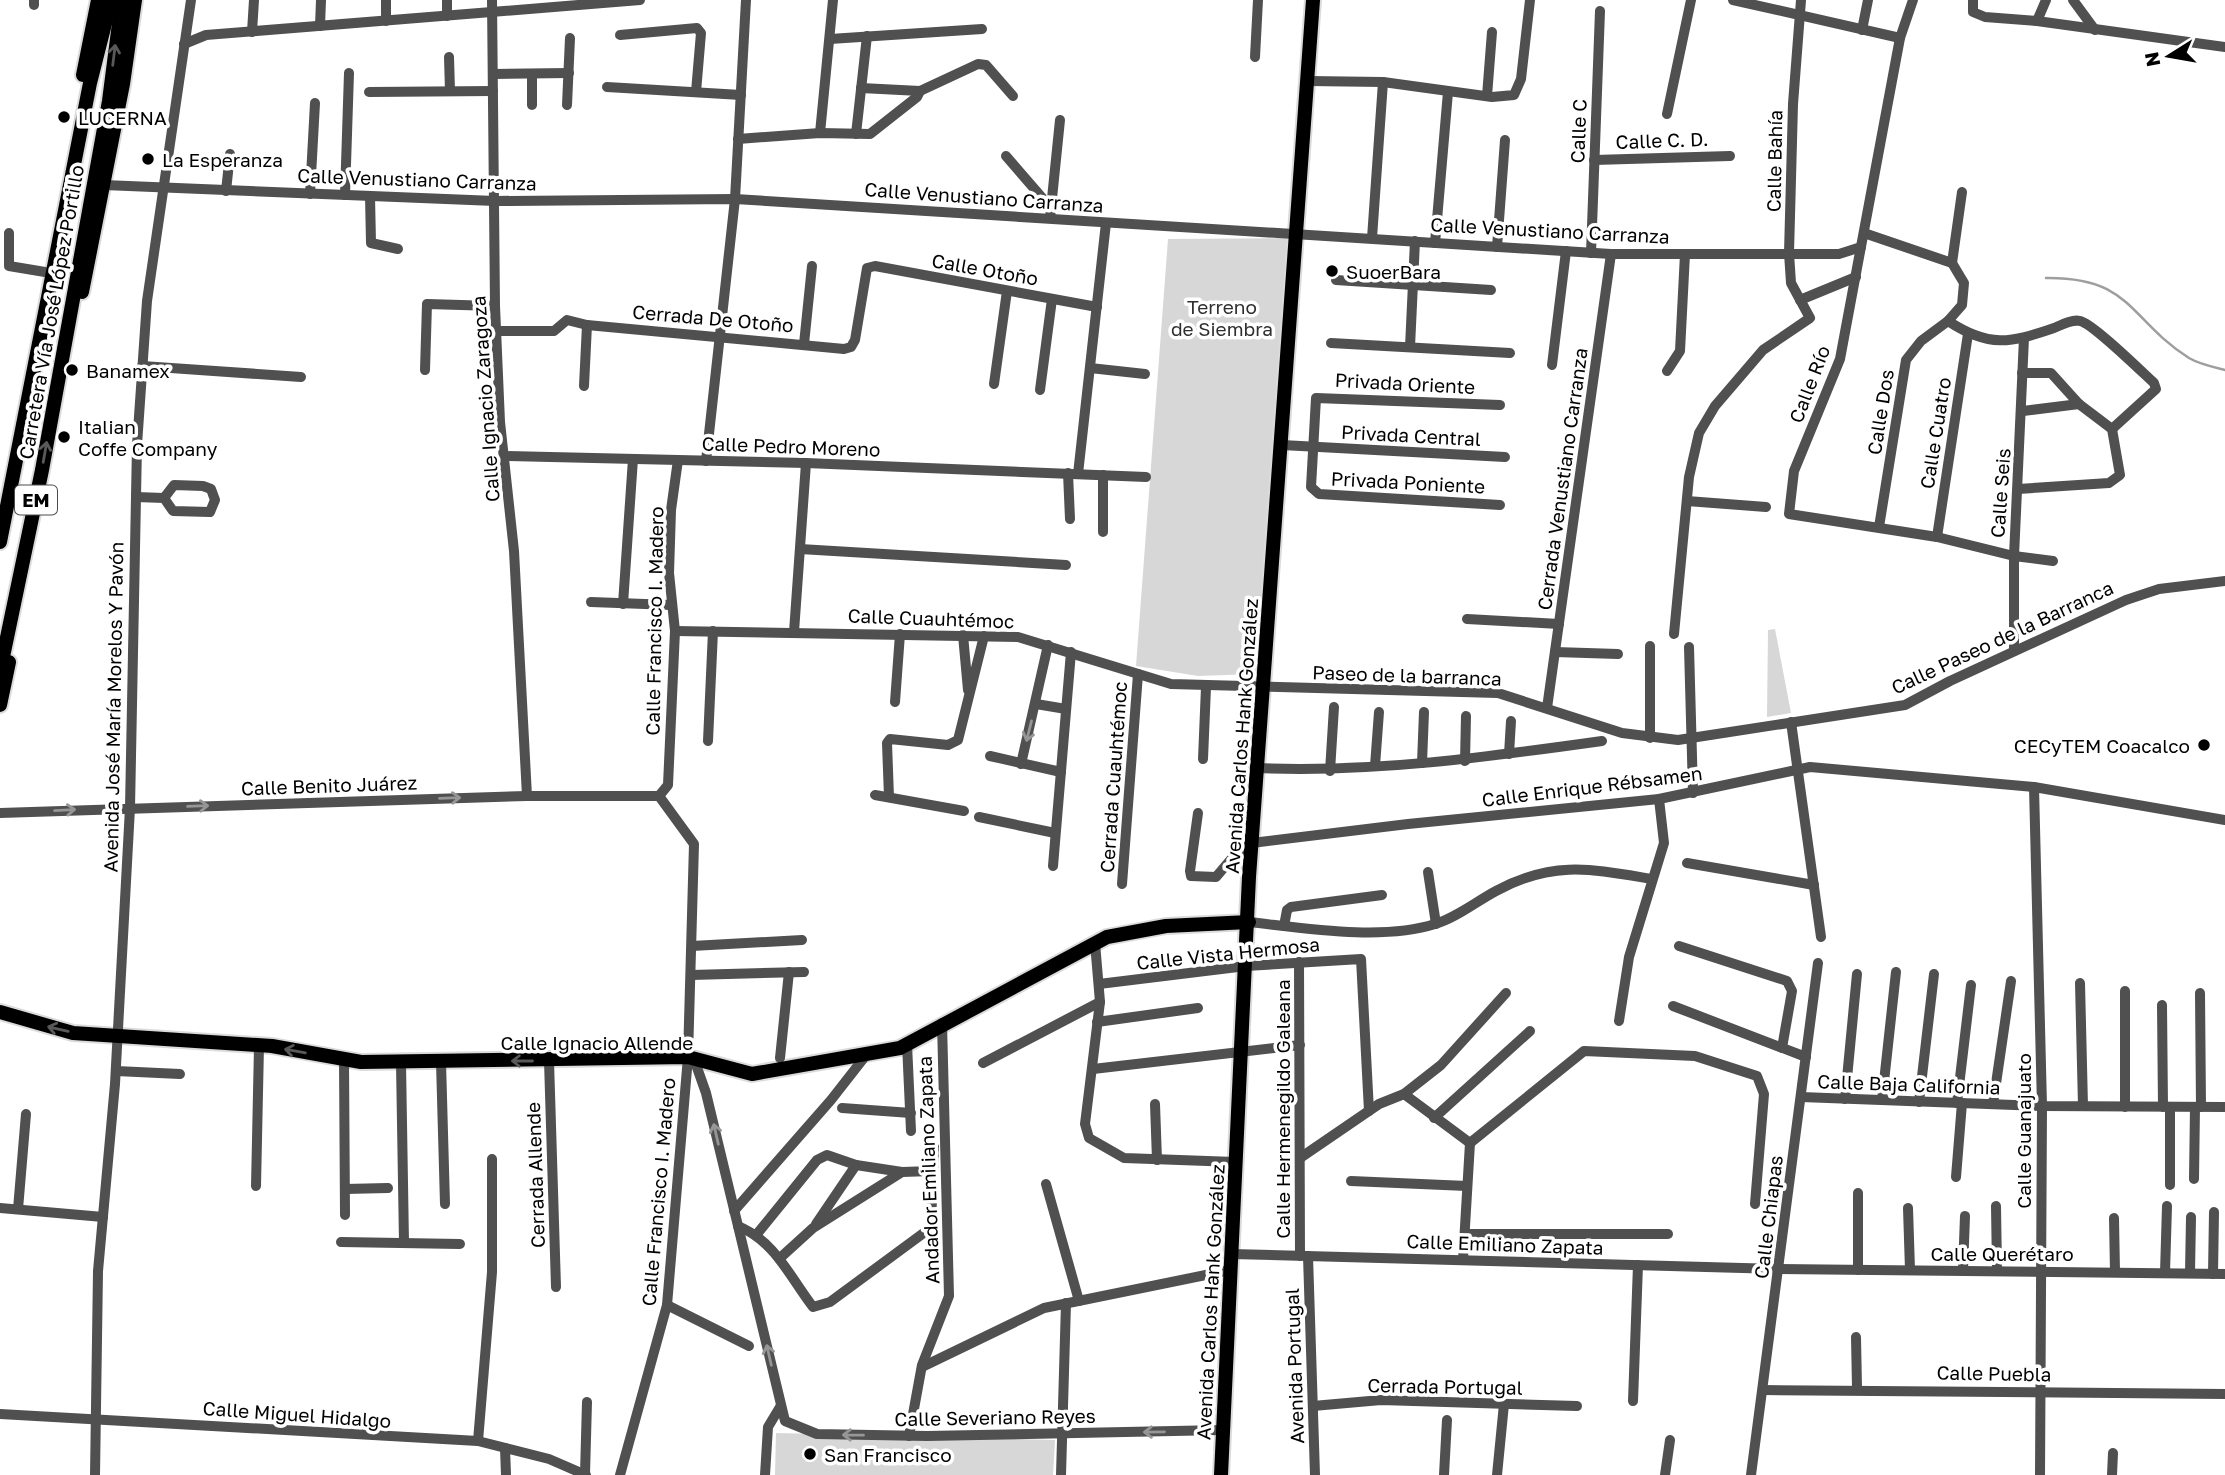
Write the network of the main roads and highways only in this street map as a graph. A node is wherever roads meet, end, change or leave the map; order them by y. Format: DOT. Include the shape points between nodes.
graph roads {
  1 [pos="98,0"];
  2 [pos="111,0"];
  3 [pos="122,0"];
  4 [pos="135,0"];
  5 [pos="1313,0"];
  6 [pos="30,383"];
  7 [pos="52,409"];
  8 [pos="0,542"];
  9 [pos="17,591"];
  10 [pos="0,671"];
  11 [pos="0,705"];
  12 [pos="1249,922"];
  13 [pos="0,1012"];
  14 [pos="1222,1475"];
  1 -- 6 [label="main road" via="45,271"];
  2 -- 6 [label="main road, Carretera Vía José López Portillo / EM"];
  7 -- 3 [label="main road, Carretera Vía José López Portillo / EM, one-way" via="109,101"];
  4 -- 7 [label="main road" via="104,185"];
  5 -- 12 [label="main road, Avenida Carlos Hank González"];
  6 -- 8 [label="main road, Carretera Vía José López Portillo / EM"];
  9 -- 7 [label="main road, Carretera Vía José López Portillo / EM, one-way"];
  9 -- 10 [label="main road, Carretera Vía José López Portillo / EM"];
  9 -- 11 [label="main road" via="16,626"];
  12 -- 13 [label="main road, Calle Ignacio Allende, one-way" via="1166,926 1107,937 901,1048 752,1074 691,1058 401,1063 344,1059 259,1046 74,1033"];
  12 -- 14 [label="main road, Avenida Carlos Hank González"];
}
